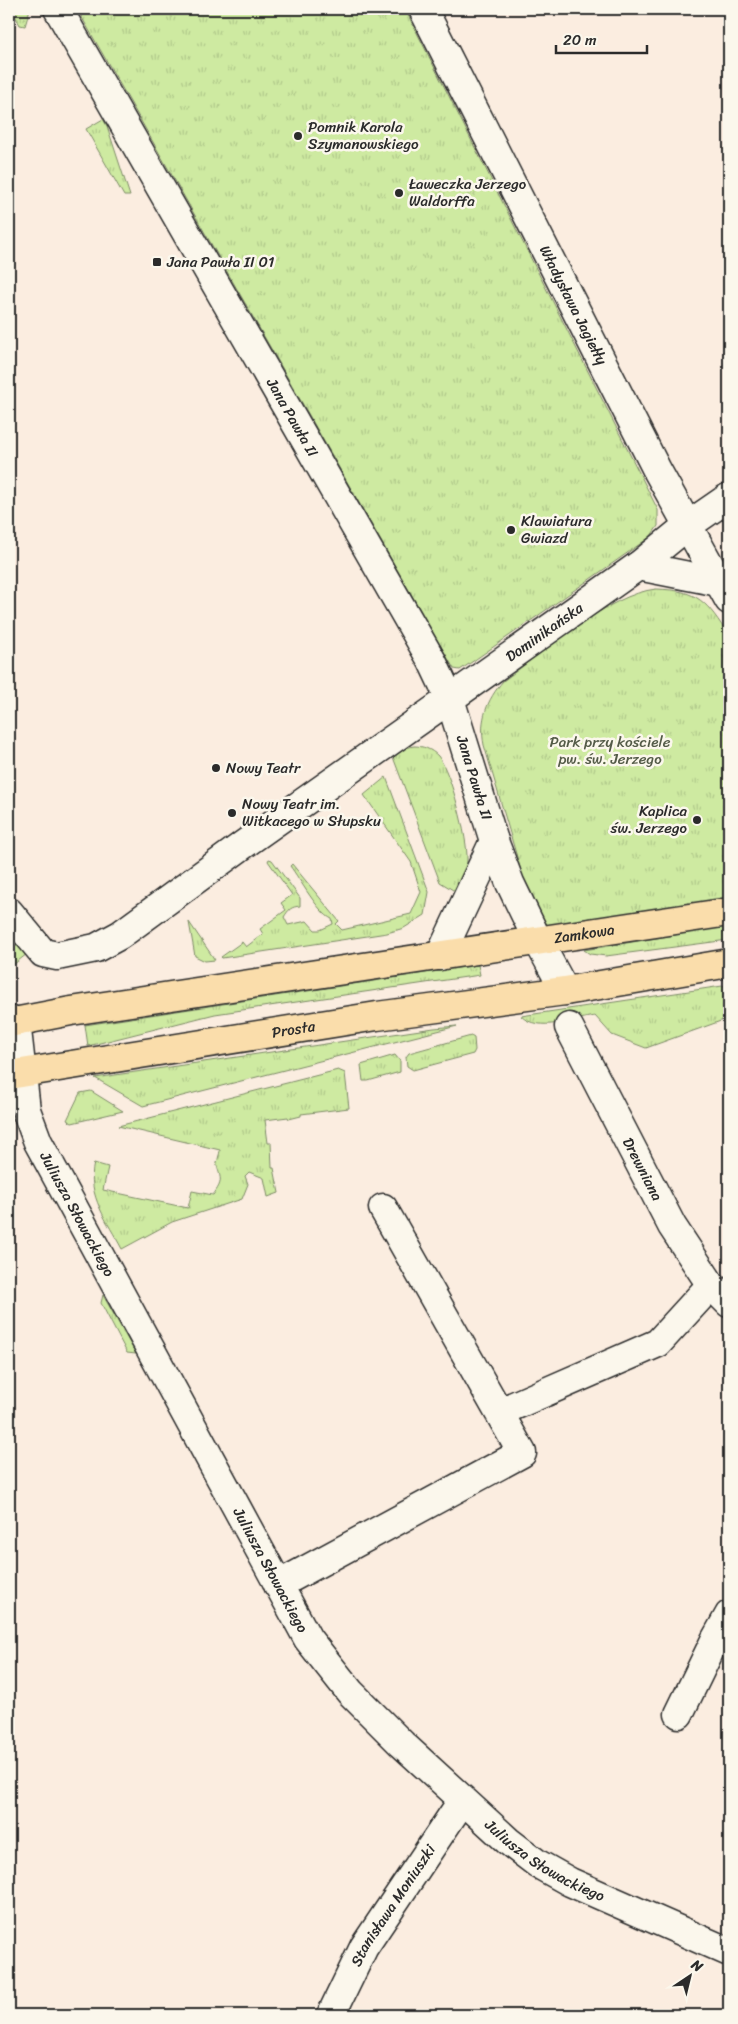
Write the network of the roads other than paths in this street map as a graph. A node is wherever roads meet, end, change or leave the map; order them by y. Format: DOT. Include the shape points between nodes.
graph roads {
  1 [pos="58,9"];
  2 [pos="422,9"];
  3 [pos="729,497"];
  4 [pos="687,526"];
  5 [pos="638,566"];
  6 [pos="724,591"];
  7 [pos="450,699"];
  8 [pos="494,842"];
  9 [pos="9,912"];
  10 [pos="729,912"];
  11 [pos="538,941"];
  12 [pos="440,956"];
  13 [pos="729,962"];
  14 [pos="565,991"];
  15 [pos="12,1022"];
  16 [pos="569,1027"];
  17 [pos="15,1073"];
  18 [pos="383,1208"];
  19 [pos="720,1294"];
  20 [pos="500,1412"];
  21 [pos="278,1585"];
  22 [pos="729,1615"];
  23 [pos="679,1714"];
  24 [pos="462,1800"];
  25 [pos="729,1952"];
  26 [pos="331,2015"];
  1 -- 7 [label="street, Jana Pawła II" via="432,661"];
  2 -- 4 [label="street, Władysława Jagiełły"];
  3 -- 4 [label="street, Dominikańska"];
  4 -- 5 [label="street, Dominikańska"];
  4 -- 6 [label="street, Władysława Jagiełły"];
  5 -- 6 [label="street"];
  5 -- 7 [label="street, Dominikańska"];
  7 -- 8 [label="street, Jana Pawła II"];
  7 -- 9 [label="street, Dominikańska" via="120,935 96,948 57,956 43,953"];
  8 -- 11 [label="street, Jana Pawła II"];
  8 -- 12 [label="street"];
  10 -- 11 [label="main road, Zamkowa"];
  11 -- 12 [label="main road, Zamkowa"];
  11 -- 14 [label="street, Jana Pawła II"];
  12 -- 15 [label="main road"];
  13 -- 14 [label="main road"];
  14 -- 17 [label="main road, Prosta" via="377,1016"];
  15 -- 17 [label="street, Juliusza Słowackiego"];
  16 -- 19 [label="street, Drewniana" via="663,1210"];
  17 -- 21 [label="street, Juliusza Słowackiego" via="38,1142"];
  18 -- 20 [label="street"];
  19 -- 20 [label="street" via="658,1343"];
  20 -- 21 [label="street" via="522,1454"];
  21 -- 24 [label="street, Juliusza Słowackiego" via="308,1640 350,1692"];
  22 -- 23 [label="street"];
  24 -- 25 [label="street, Juliusza Słowackiego" via="538,1864 570,1882"];
  24 -- 26 [label="street, Stanisława Moniuszki" via="364,1946"];
}
